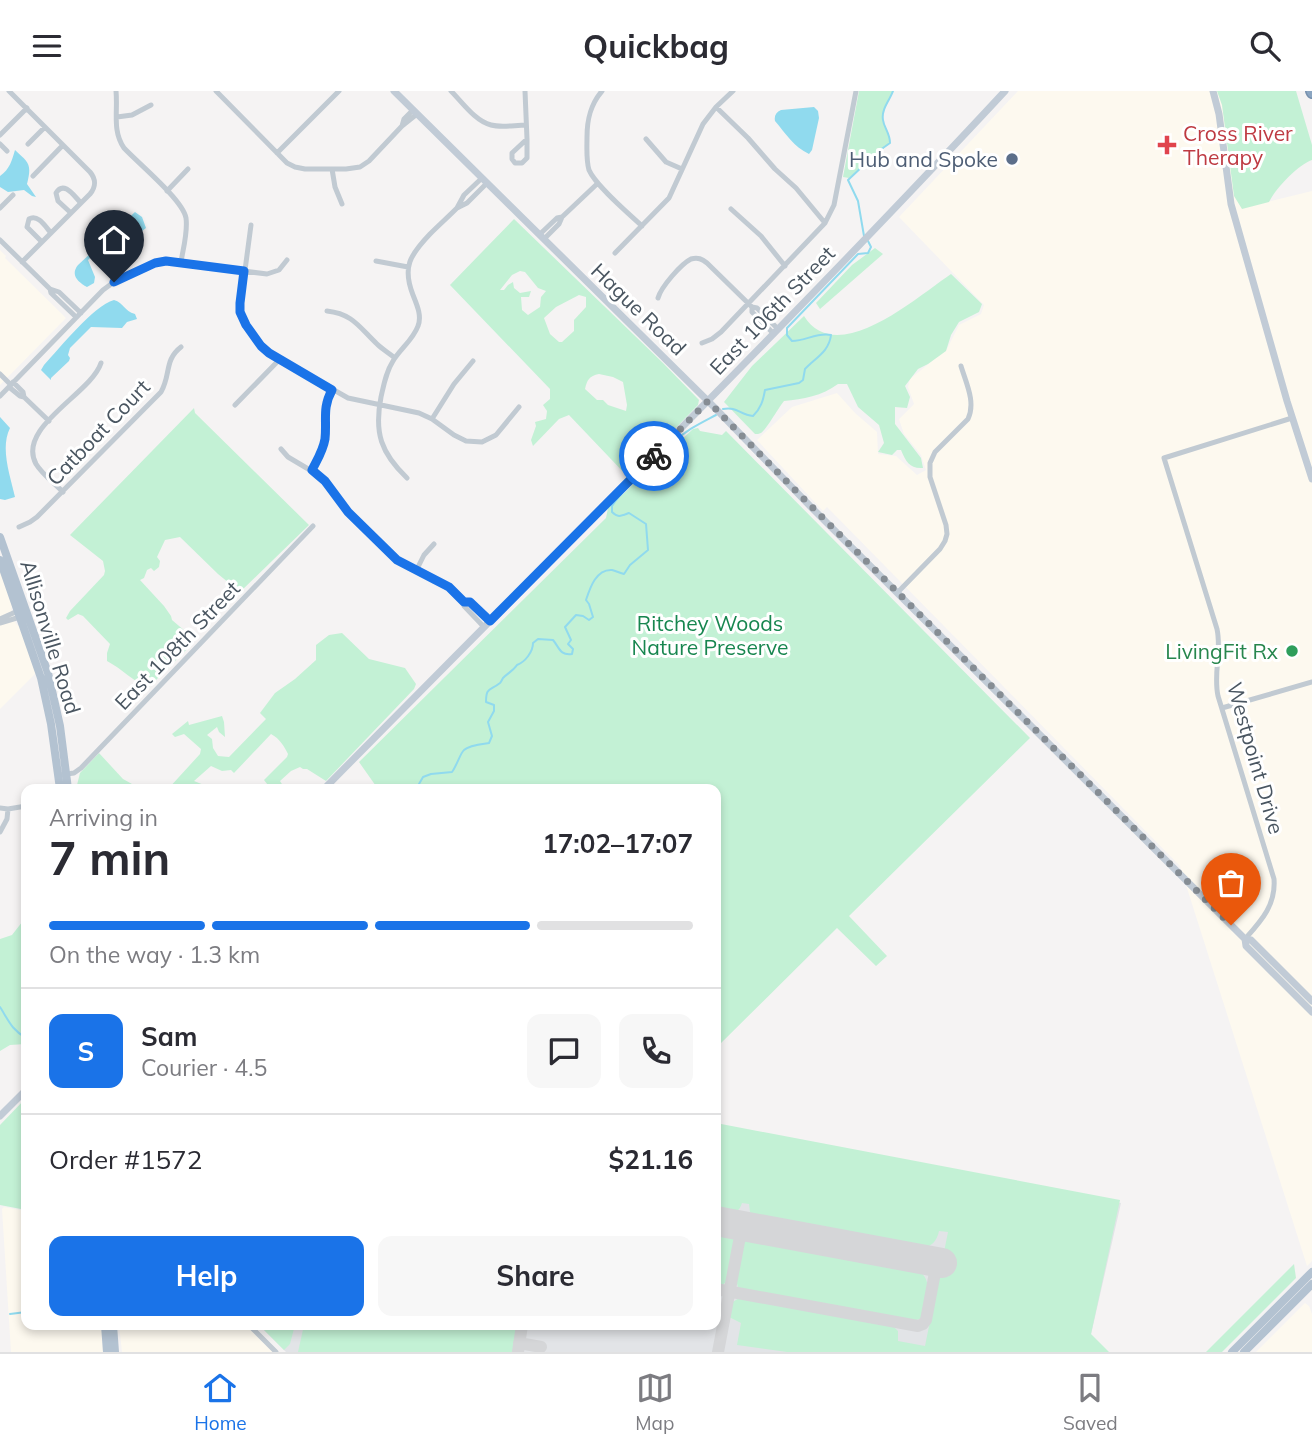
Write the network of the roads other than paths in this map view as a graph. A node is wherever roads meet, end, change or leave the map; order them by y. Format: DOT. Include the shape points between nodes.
graph roads {
  1 [pos="9,91"];
  2 [pos="116,91"];
  3 [pos="216,91"];
  4 [pos="339,91"];
  5 [pos="394,91"];
  6 [pos="451,91"];
  7 [pos="525,91"];
  8 [pos="601,91"];
  9 [pos="733,91"];
  10 [pos="856,91"];
  11 [pos="1005,91"];
  12 [pos="1213,91"];
  13 [pos="151,105"];
  14 [pos="716,107"];
  15 [pos="27,108"];
  16 [pos="415,112"];
  17 [pos="117,117"];
  18 [pos="526,125"];
  19 [pos="45,127"];
  20 [pos="0,135"];
  21 [pos="527,139"];
  22 [pos="646,139"];
  23 [pos="0,144"];
  24 [pos="28,144"];
  25 [pos="63,145"];
  26 [pos="7,151"];
  27 [pos="277,153"];
  28 [pos="188,169"];
  29 [pos="332,169"];
  30 [pos="682,169"];
  31 [pos="33,176"];
  32 [pos="484,181"];
  33 [pos="598,183"];
  34 [pos="167,191"];
  35 [pos="13,195"];
  36 [pos="81,203"];
  37 [pos="342,204"];
  38 [pos="0,208"];
  39 [pos="731,209"];
  40 [pos="71,213"];
  41 [pos="825,223"];
  42 [pos="251,225"];
  43 [pos="642,226"];
  44 [pos="51,233"];
  45 [pos="542,237"];
  46 [pos="0,240"];
  47 [pos="42,242"];
  48 [pos="615,253"];
  49 [pos="287,260"];
  50 [pos="376,261"];
  51 [pos="22,262"];
  52 [pos="181,262"];
  53 [pos="785,266"];
  54 [pos="408,267"];
  55 [pos="244,271"];
  56 [pos="658,298"];
  57 [pos="750,305"];
  58 [pos="327,311"];
  59 [pos="78,315"];
  60 [pos="776,332"];
  61 [pos="702,342"];
  62 [pos="181,347"];
  63 [pos="395,358"];
  64 [pos="279,360"];
  65 [pos="473,361"];
  66 [pos="101,363"];
  67 [pos="961,366"];
  68 [pos="0,374"];
  69 [pos="11,385"];
  70 [pos="332,390"];
  71 [pos="0,396"];
  72 [pos="708,401"];
  73 [pos="235,405"];
  74 [pos="380,405"];
  75 [pos="519,407"];
  76 [pos="1292,418"];
  77 [pos="432,419"];
  78 [pos="49,421"];
  79 [pos="281,449"];
  80 [pos="312,470"];
  81 [pos="407,478"];
  82 [pos="1312,479"];
  83 [pos="62,492"];
  84 [pos="313,526"];
  85 [pos="19,527"];
  86 [pos="0,537"];
  87 [pos="434,544"];
  88 [pos="0,560"];
  89 [pos="416,571"];
  90 [pos="898,592"];
  91 [pos="23,612"];
  92 [pos="0,621"];
  93 [pos="487,624"];
  94 [pos="1312,682"];
  95 [pos="1222,708"];
  96 [pos="63,775"];
  97 [pos="61,784"];
  98 [pos="66,784"];
  99 [pos="329,784"];
  100 [pos="21,807"];
  101 [pos="0,808"];
  102 [pos="8,809"];
  103 [pos="0,832"];
  104 [pos="1245,939"];
  105 [pos="1311,1007"];
  106 [pos="21,1095"];
  107 [pos="0,1116"];
  108 [pos="1312,1272"];
  109 [pos="1312,1285"];
  110 [pos="1259,1325"];
  111 [pos="105,1330"];
  112 [pos="113,1330"];
  113 [pos="254,1330"];
  114 [pos="107,1352"];
  115 [pos="115,1352"];
  116 [pos="276,1352"];
  117 [pos="1232,1352"];
  118 [pos="1242,1352"];
  1 -- 15 [label="street"];
  2 -- 17 [label="street"];
  3 -- 27 [label="street"];
  4 -- 27 [label="street"];
  5 -- 16 [label="street, Hague Road"];
  6 -- 18 [label="street" via="488,124"];
  7 -- 18 [label="street"];
  8 -- 33 [label="street" via="587,121 588,163"];
  9 -- 14 [label="street"];
  10 -- 41 [label="street" via="834,205"];
  11 -- 60 [label="street, East 106th Street"];
  12 -- 76 [label="street" via="1231,204"];
  13 -- 17 [label="street"];
  14 -- 30 [label="street"];
  14 -- 41 [label="street"];
  15 -- 19 [label="street"];
  15 -- 20 [label="street"];
  16 -- 29 [label="street" via="366,164"];
  16 -- 32 [label="street, Hague Road"];
  17 -- 34 [label="street" via="121,144"];
  18 -- 21 [label="street"];
  19 -- 24 [label="street"];
  19 -- 25 [label="street"];
  22 -- 30 [label="street" via="666,162"];
  23 -- 26 [label="street"];
  25 -- 31 [label="street"];
  25 -- 36 [label="street" via="94,179 93,190"];
  27 -- 29 [label="street" via="298,168"];
  28 -- 34 [label="street"];
  29 -- 37 [label="street"];
  30 -- 43 [label="street" via="669,198"];
  32 -- 45 [label="street, Hague Road"];
  32 -- 54 [label="street" via="464,195 419,246"];
  33 -- 43 [label="street"];
  33 -- 45 [label="street" via="556,218"];
  34 -- 52 [label="street" via="185,215"];
  35 -- 38 [label="street"];
  36 -- 40 [label="street"];
  36 -- 40 [label="street" via="66,189 58,190 58,201"];
  39 -- 53 [label="street" via="757,231"];
  40 -- 44 [label="street"];
  41 -- 53 [label="street"];
  42 -- 55 [label="street"];
  43 -- 48 [label="street"];
  44 -- 47 [label="street"];
  44 -- 47 [label="street" via="38,219 27,221"];
  45 -- 72 [label="street, Hague Road"];
  46 -- 51 [label="street"];
  47 -- 51 [label="street"];
  49 -- 55 [label="street" via="271,274"];
  50 -- 54 [label="street"];
  51 -- 59 [label="street" via="59,292"];
  52 -- 55 [label="street"];
  52 -- 59 [label="street" via="158,262 114,282"];
  53 -- 57 [label="street"];
  54 -- 63 [label="street" via="419,320 415,333"];
  55 -- 64 [label="street" via="242,317 263,349"];
  56 -- 57 [label="street" via="686,263 698,258"];
  57 -- 60 [label="street"];
  57 -- 61 [label="street" via="715,337"];
  58 -- 63 [label="street" via="353,320"];
  59 -- 69 [label="street"];
  60 -- 72 [label="street, East 106th Street"];
  62 -- 83 [label="street, Catboat Court" via="170,360 161,392"];
  63 -- 74 [label="street"];
  64 -- 70 [label="street"];
  64 -- 73 [label="street"];
  65 -- 77 [label="street"];
  66 -- 78 [label="street"];
  67 -- 90 [label="street" via="971,412 930,463 946,538"];
  68 -- 69 [label="street"];
  69 -- 71 [label="street"];
  69 -- 78 [label="street"];
  70 -- 74 [label="street"];
  70 -- 80 [label="street" via="325,409 324,444"];
  72 -- 90 [label="street, Hague Road"];
  72 -- 93 [label="street, East 106th Street"];
  74 -- 77 [label="street"];
  74 -- 81 [label="street" via="382,444"];
  75 -- 77 [label="street" via="496,435 478,442 458,437"];
  76 -- 82 [label="street"];
  76 -- 95 [label="street, Westpoint Drive" via="1164,458 1220,639 1216,686"];
  78 -- 83 [label="street" via="33,442 34,459"];
  79 -- 80 [label="street"];
  80 -- 89 [label="street" via="397,560"];
  83 -- 85 [label="street, Catboat Court"];
  84 -- 96 [label="street, East 108th Street" via="81,768"];
  86 -- 91 [label="main road, Allisonville Road"];
  87 -- 89 [label="street"];
  88 -- 91 [label="main road, Allisonville Road"];
  89 -- 93 [label="street" via="470,602"];
  90 -- 104 [label="street, Hague Road"];
  91 -- 92 [label="street"];
  91 -- 96 [label="main road, Allisonville Road"];
  93 -- 99 [label="street, East 106th Street"];
  94 -- 95 [label="street"];
  95 -- 104 [label="street, Westpoint Drive" via="1275,879 1266,915"];
  96 -- 97 [label="main road, Allisonville Road"];
  96 -- 98 [label="main road, Allisonville Road"];
  100 -- 102 [label="street"];
  101 -- 102 [label="street"];
  102 -- 103 [label="street"];
  104 -- 105 [label="street, Hague Road" via="1246,946"];
  106 -- 107 [label="street"];
  108 -- 110 [label="main road"];
  109 -- 118 [label="main road"];
  110 -- 117 [label="main road"];
  110 -- 118 [label="main road" via="1261,1331"];
  111 -- 114 [label="main road"];
  112 -- 115 [label="main road"];
  113 -- 116 [label="street"];
}
